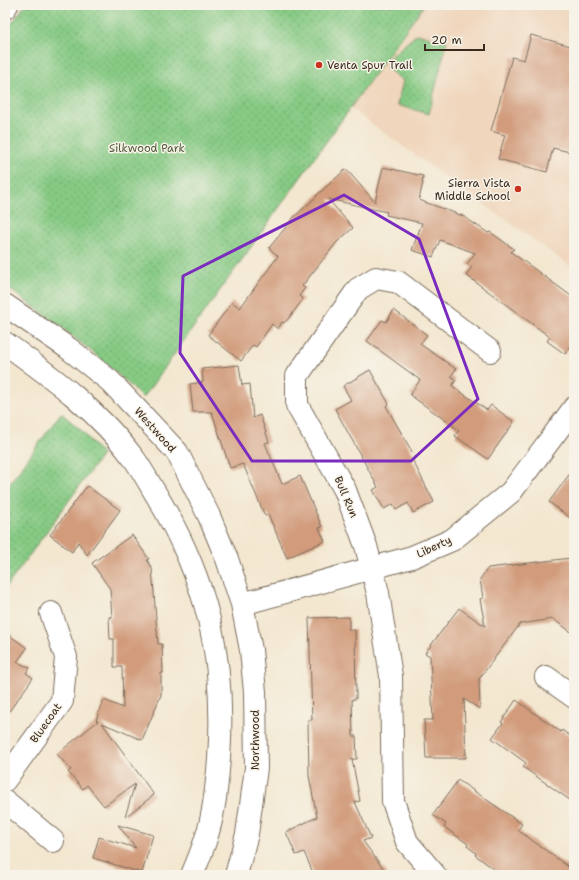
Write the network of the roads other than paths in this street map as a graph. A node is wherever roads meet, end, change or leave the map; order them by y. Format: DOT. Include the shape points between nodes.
graph roads {
  1 [pos="7,5"];
  2 [pos="5,8"];
  3 [pos="5,304"];
  4 [pos="5,343"];
  5 [pos="490,351"];
  6 [pos="574,408"];
  7 [pos="372,568"];
  8 [pos="242,604"];
  9 [pos="51,613"];
  10 [pos="546,677"];
  11 [pos="574,697"];
  12 [pos="5,780"];
  13 [pos="5,801"];
  14 [pos="53,841"];
  15 [pos="192,875"];
  16 [pos="236,875"];
  17 [pos="435,875"];
  1 -- 2 [label="street"];
  3 -- 8 [label="street, Westwood" via="110,381 177,452 228,559"];
  4 -- 15 [label="street" via="70,391 96,416 134,460 174,527 194,568 209,616 218,675 221,726 217,778 208,831"];
  5 -- 7 [label="street, Bull Run" via="398,282 376,278 358,289 297,376 297,405 345,490"];
  6 -- 7 [label="street, Liberty" via="511,492 452,540 412,557"];
  7 -- 8 [label="street, Liberty"];
  7 -- 17 [label="street, Bull Run" via="391,676 393,802 407,842"];
  8 -- 16 [label="street, Northwood" via="251,650 255,692 256,768 247,834"];
  9 -- 12 [label="street, Bluecoat" via="66,657 62,701"];
  10 -- 11 [label="street"];
  13 -- 14 [label="street"];
}
